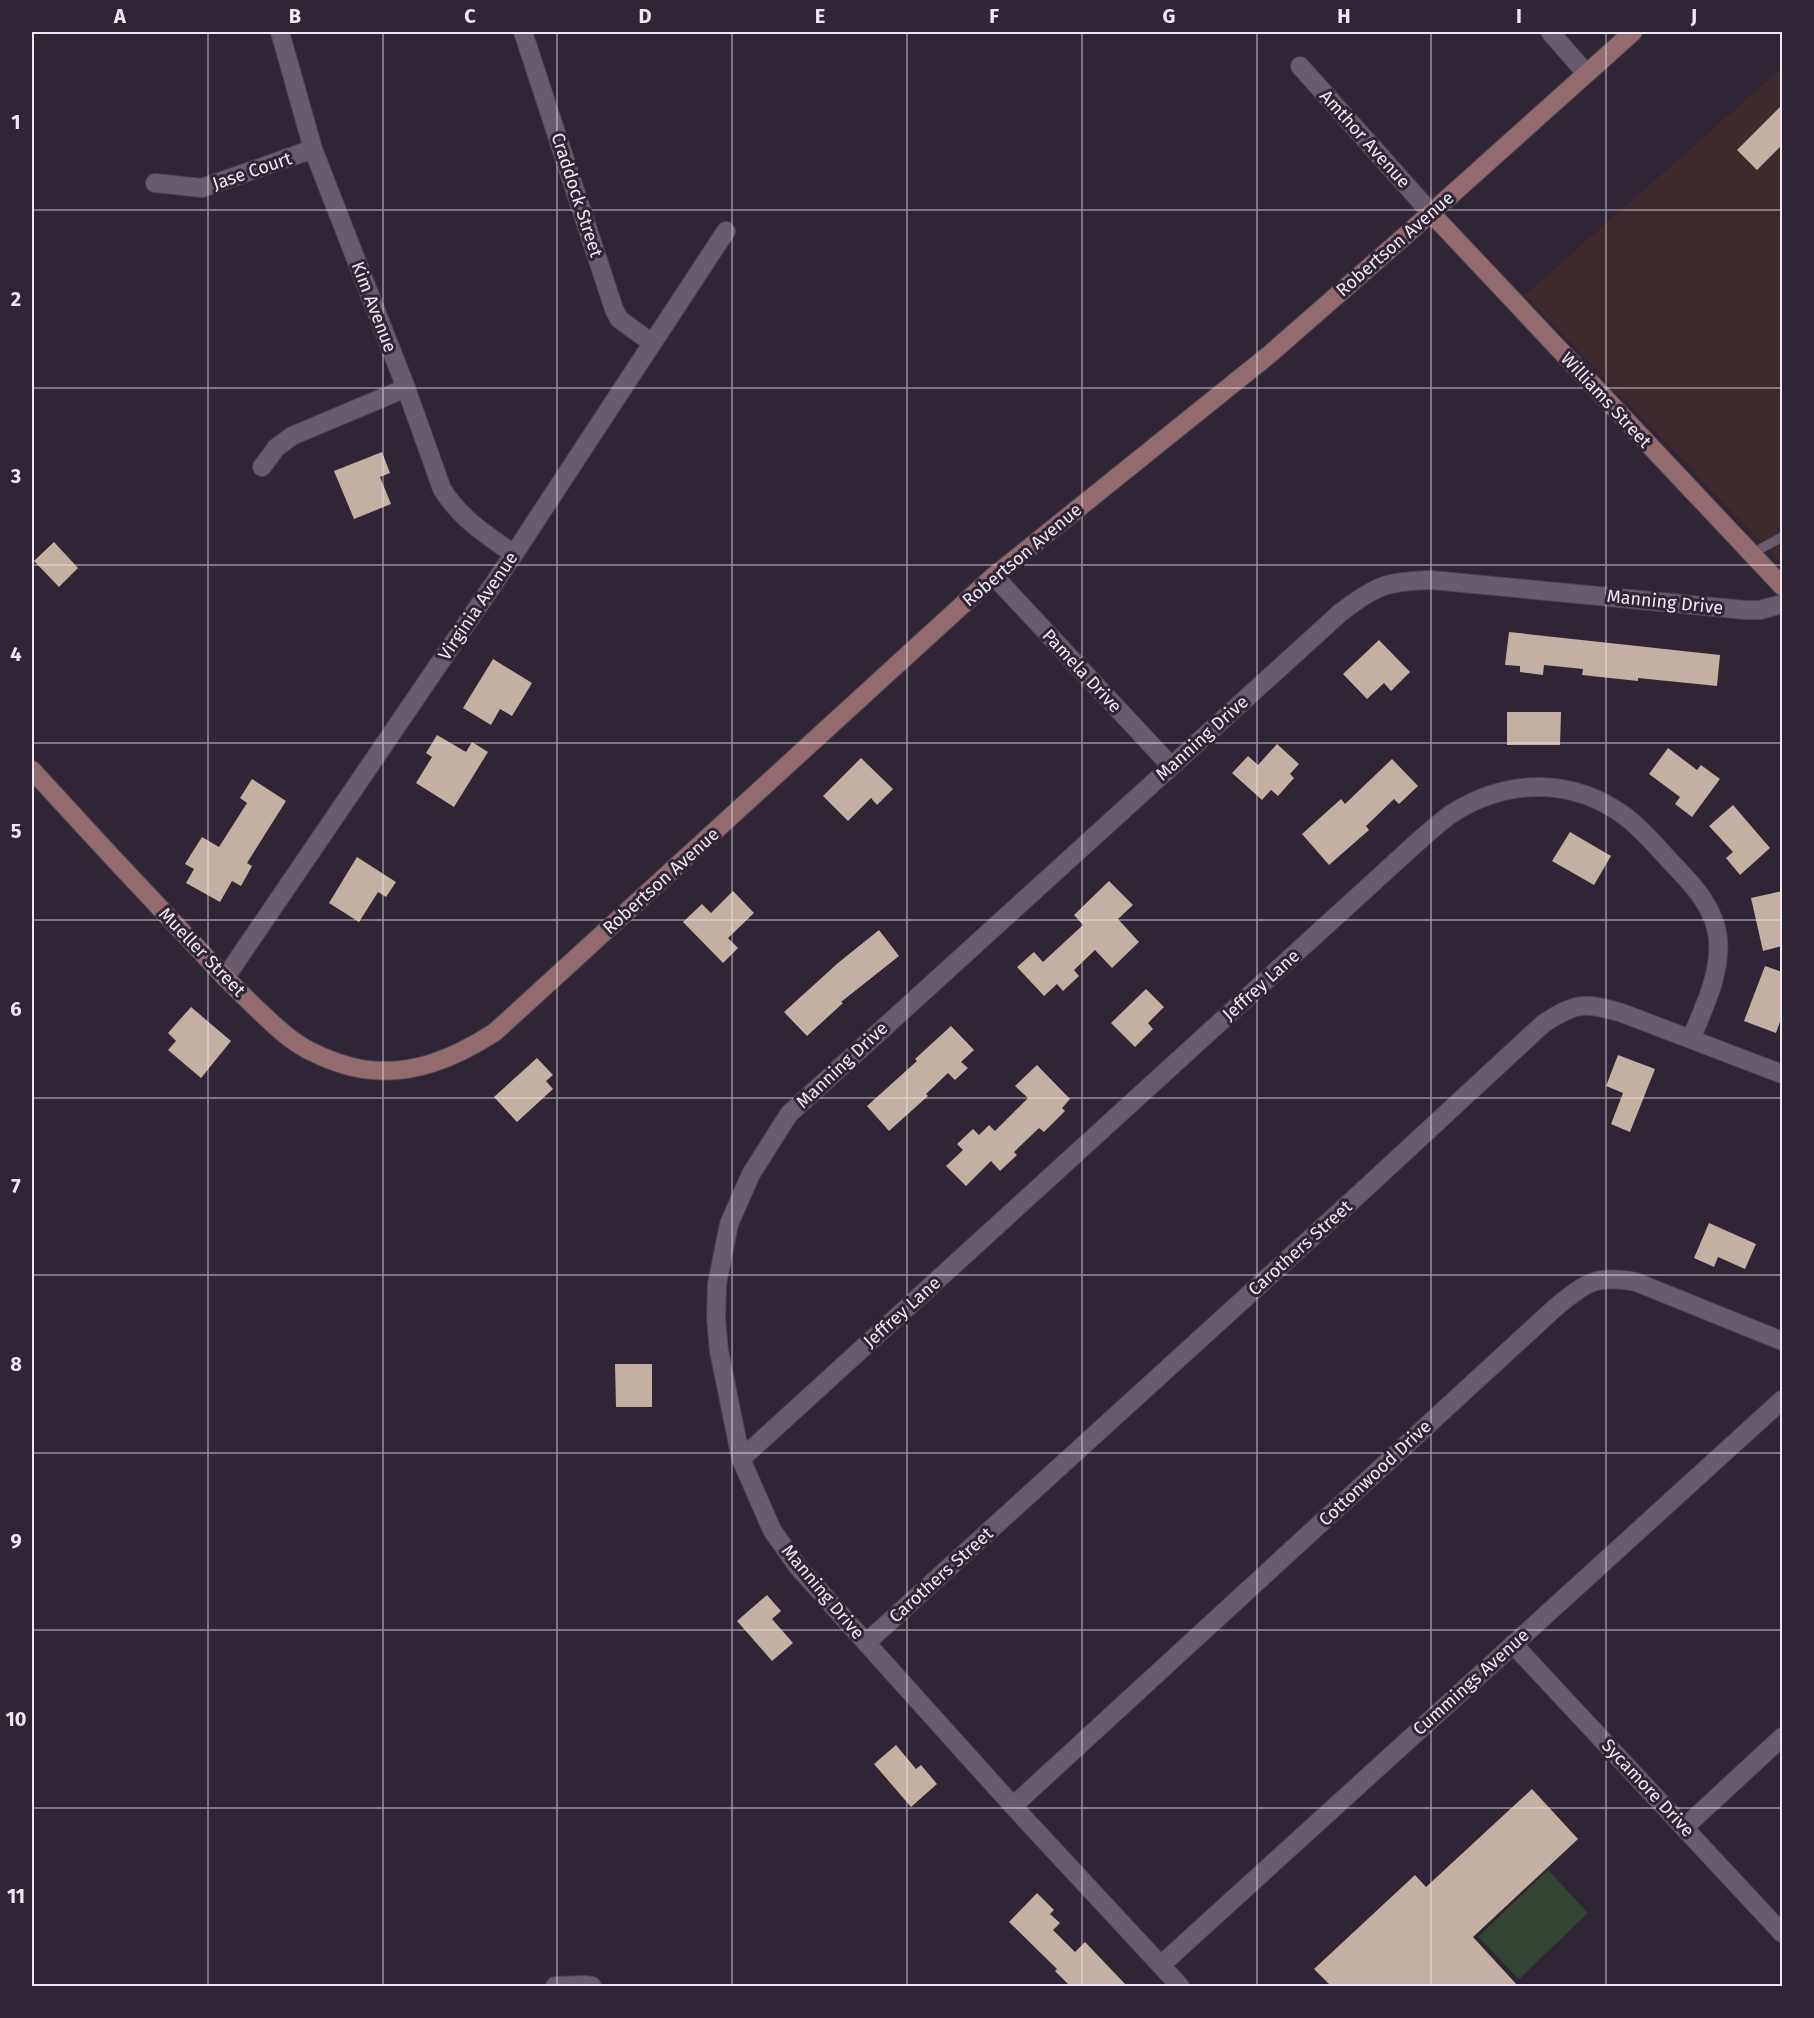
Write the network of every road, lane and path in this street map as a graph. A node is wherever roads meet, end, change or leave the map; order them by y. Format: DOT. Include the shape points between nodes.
graph roads {
  1 [pos="280,32"];
  2 [pos="523,32"];
  3 [pos="1550,32"];
  4 [pos="1633,32"];
  5 [pos="1300,66"];
  6 [pos="1586,73"];
  7 [pos="313,150"];
  8 [pos="155,183"];
  9 [pos="1431,213"];
  10 [pos="726,231"];
  11 [pos="652,343"];
  12 [pos="406,388"];
  13 [pos="262,467"];
  14 [pos="1782,537"];
  15 [pos="514,554"];
  16 [pos="1751,554"];
  17 [pos="994,576"];
  18 [pos="1782,586"];
  19 [pos="1782,604"];
  20 [pos="1171,766"];
  21 [pos="32,770"];
  22 [pos="225,978"];
  23 [pos="1691,1039"];
  24 [pos="409,1069"];
  25 [pos="1782,1074"];
  26 [pos="1782,1341"];
  27 [pos="1782,1400"];
  28 [pos="741,1459"];
  29 [pos="866,1642"];
  30 [pos="1513,1644"];
  31 [pos="1782,1737"];
  32 [pos="1013,1806"];
  33 [pos="1685,1827"];
  34 [pos="1782,1933"];
  35 [pos="1161,1965"];
  36 [pos="555,1986"];
  37 [pos="592,1986"];
  38 [pos="1180,1986"];
  1 -- 7 [label="street, Kim Avenue"];
  2 -- 11 [label="street, Craddock Street" via="614,309 619,319"];
  3 -- 6 [label="street"];
  4 -- 6 [label="street, Robertson Avenue"];
  5 -- 9 [label="street, Amthor Avenue"];
  6 -- 9 [label="street, Robertson Avenue"];
  7 -- 8 [label="street, Jase Court" via="202,188"];
  7 -- 12 [label="street, Kim Avenue"];
  9 -- 16 [label="street, Williams Street"];
  9 -- 17 [label="street, Robertson Avenue" via="1270,354"];
  10 -- 11 [label="street, Virginia Avenue"];
  11 -- 15 [label="street, Virginia Avenue"];
  12 -- 13 [label="street" via="292,436 276,448"];
  12 -- 15 [label="street, Kim Avenue" via="450,503 465,519"];
  14 -- 16 [label="lane"];
  15 -- 22 [label="street, Virginia Avenue"];
  16 -- 18 [label="street, Williams Street"];
  17 -- 20 [label="street, Pamela Drive"];
  17 -- 24 [label="street, Robertson Avenue" via="495,1032 441,1062"];
  19 -- 20 [label="street, Manning Drive" via="1745,610 1431,580 1394,582 1362,596 1340,613"];
  20 -- 28 [label="street, Manning Drive" via="828,1077 789,1114 769,1144 729,1224 717,1284 719,1352"];
  21 -- 22 [label="street, Mueller Street"];
  22 -- 24 [label="street, Mueller Street" via="280,1030 309,1051 361,1069"];
  23 -- 25 [label="street, Carothers Street"];
  23 -- 28 [label="street, Jeffrey Lane" via="1713,984 1719,957 1710,910 1696,890 1627,818 1575,791 1549,786 1520,788 1481,798 1454,812 1424,837"];
  23 -- 29 [label="street, Carothers Street" via="1595,1005 1564,1010 1543,1024"];
  26 -- 32 [label="street, Cottonwood Drive" via="1636,1282 1619,1278 1588,1283 1556,1307"];
  27 -- 30 [label="street, Cummings Avenue"];
  28 -- 29 [label="street, Manning Drive" via="772,1530 798,1567"];
  29 -- 32 [label="street, Manning Drive"];
  30 -- 33 [label="street, Sycamore Drive"];
  30 -- 35 [label="street, Cummings Avenue"];
  31 -- 33 [label="street"];
  32 -- 35 [label="street, Manning Drive"];
  33 -- 34 [label="street, Sycamore Drive"];
  35 -- 38 [label="street, Manning Drive"];
  36 -- 37 [label="street"];
}
